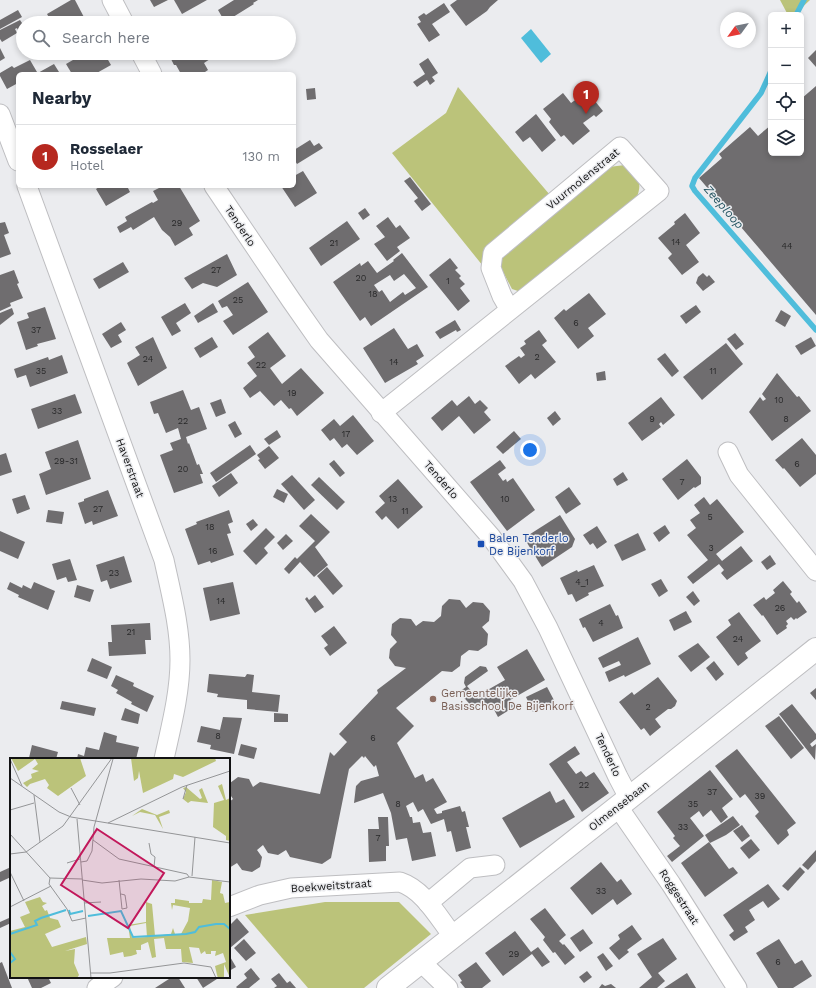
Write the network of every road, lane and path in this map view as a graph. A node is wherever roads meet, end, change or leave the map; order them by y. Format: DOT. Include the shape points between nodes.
graph roads {
  1 [pos="112,0"];
  2 [pos="120,16"];
  3 [pos="145,60"];
  4 [pos="151,72"];
  5 [pos="0,114"];
  6 [pos="5,142"];
  7 [pos="16,158"];
  8 [pos="28,188"];
  9 [pos="215,188"];
  10 [pos="510,310"];
  11 [pos="381,413"];
  12 [pos="728,452"];
  13 [pos="816,571"];
  14 [pos="816,649"];
  15 [pos="164,758"];
  16 [pos="624,803"];
  17 [pos="495,865"];
  18 [pos="428,903"];
  19 [pos="230,907"];
  20 [pos="453,936"];
  21 [pos="421,962"];
  22 [pos="112,978"];
  23 [pos="97,988"];
  24 [pos="388,988"];
  25 [pos="448,988"];
  26 [pos="737,988"];
  1 -- 2 [label="street"];
  3 -- 4 [label="street"];
  5 -- 6 [label="street"];
  6 -- 7 [label="street"];
  8 -- 15 [label="street, Haverstraat" via="164,560 175,611 180,660 177,698"];
  9 -- 11 [label="street, Tenderlo" via="319,340"];
  10 -- 10 [label="street, Vuurmolenstraat" via="659,191 620,147 493,253 491,268"];
  10 -- 11 [label="street, Vuurmolenstraat"];
  11 -- 16 [label="street, Tenderlo" via="491,537 523,581 618,777"];
  12 -- 13 [label="street" via="739,475"];
  14 -- 16 [label="street, Olmensebaan"];
  16 -- 20 [label="street, Olmensebaan"];
  16 -- 26 [label="street, Roggestraat" via="671,884"];
  17 -- 18 [label="street" via="470,868"];
  18 -- 19 [label="street, Boekweitstraat" via="416,890 400,882 290,888 260,895"];
  18 -- 20 [label="street, Boekweitstraat"];
  20 -- 21 [label="street, Olmensebaan"];
  21 -- 24 [label="street, Olmensebaan"];
  21 -- 25 [label="street"];
  22 -- 23 [label="street"];
}
